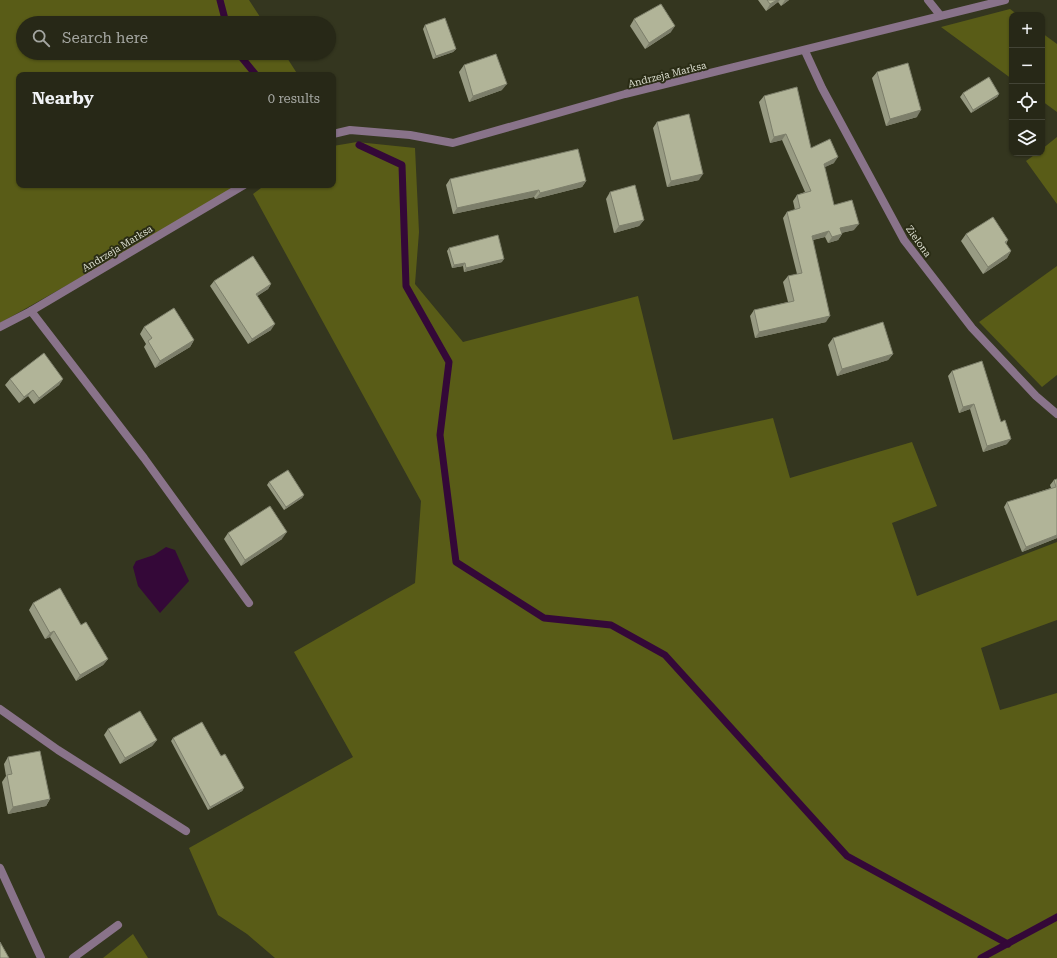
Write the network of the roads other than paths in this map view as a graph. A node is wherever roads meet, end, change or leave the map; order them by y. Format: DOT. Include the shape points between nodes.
graph roads {
  1 [pos="928,0"];
  2 [pos="1005,0"];
  3 [pos="940,15"];
  4 [pos="805,51"];
  5 [pos="336,133"];
  6 [pos="239,188"];
  7 [pos="31,311"];
  8 [pos="0,327"];
  9 [pos="1057,414"];
  10 [pos="250,603"];
  11 [pos="0,709"];
  12 [pos="186,831"];
  13 [pos="0,868"];
  14 [pos="118,925"];
  15 [pos="41,958"];
  16 [pos="73,958"];
  1 -- 3 [label="street"];
  2 -- 3 [label="street, Andrzeja Marksa"];
  3 -- 4 [label="street, Andrzeja Marksa"];
  4 -- 5 [label="street, Andrzeja Marksa" via="625,94 453,143 410,135 350,130"];
  4 -- 9 [label="street, Zielona" via="822,88 904,240 972,328 1036,396"];
  6 -- 7 [label="street, Andrzeja Marksa"];
  7 -- 8 [label="street, Andrzeja Marksa"];
  7 -- 10 [label="street" via="144,458"];
  11 -- 12 [label="street" via="58,750"];
  13 -- 15 [label="street"];
  14 -- 16 [label="street"];
}
